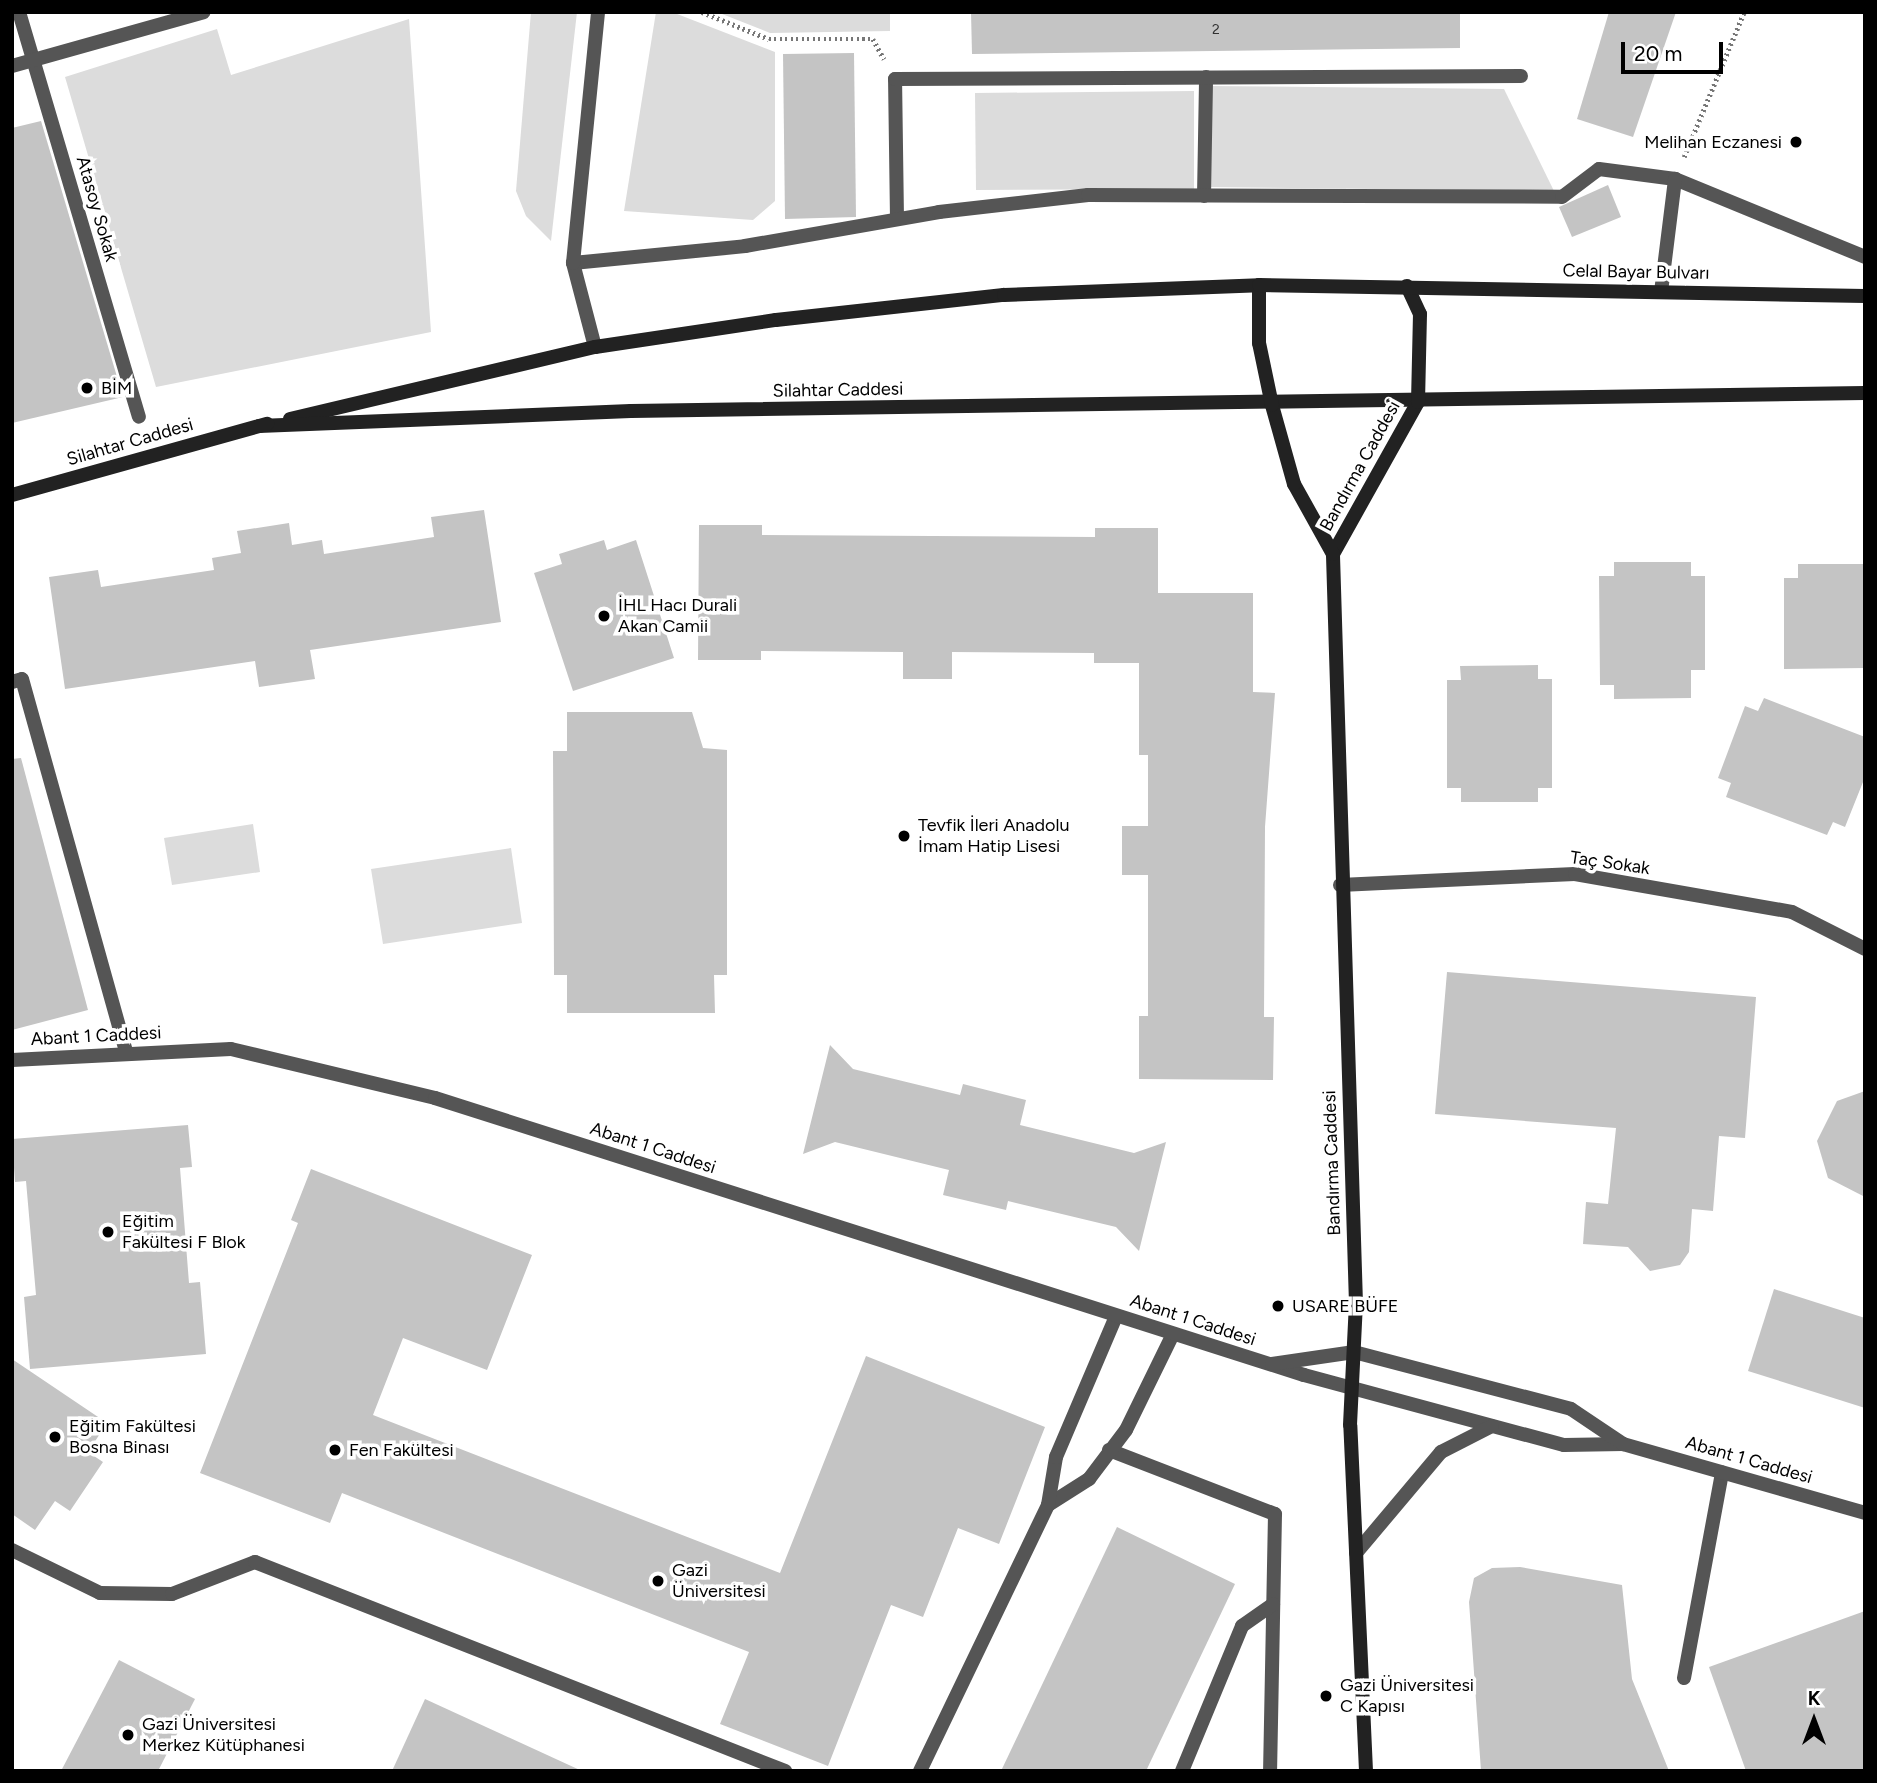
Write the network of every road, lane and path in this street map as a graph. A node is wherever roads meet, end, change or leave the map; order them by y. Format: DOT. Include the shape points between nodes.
graph roads {
  1 [pos="19,12"];
  2 [pos="205,12"];
  3 [pos="598,12"];
  4 [pos="702,12"];
  5 [pos="1744,12"];
  6 [pos="33,60"];
  7 [pos="12,66"];
  8 [pos="1521,76"];
  9 [pos="1206,78"];
  10 [pos="895,79"];
  11 [pos="1675,179"];
  12 [pos="1204,196"];
  13 [pos="897,219"];
  14 [pos="1865,257"];
  15 [pos="573,263"];
  16 [pos="1259,285"];
  17 [pos="1407,286"];
  18 [pos="1661,292"];
  19 [pos="1865,296"];
  20 [pos="595,347"];
  21 [pos="1865,393"];
  22 [pos="1418,402"];
  23 [pos="1272,405"];
  24 [pos="139,417"];
  25 [pos="259,426"];
  26 [pos="12,495"];
  27 [pos="1334,554"];
  28 [pos="12,682"];
  29 [pos="1340,884"];
  30 [pos="1865,949"];
  31 [pos="127,1054"];
  32 [pos="12,1060"];
  33 [pos="1116,1316"];
  34 [pos="1173,1334"];
  35 [pos="1354,1352"];
  36 [pos="1268,1365"];
  37 [pos="1352,1389"];
  38 [pos="1492,1426"];
  39 [pos="1623,1444"];
  40 [pos="1109,1450"];
  41 [pos="1723,1472"];
  42 [pos="1048,1505"];
  43 [pos="1865,1513"];
  44 [pos="12,1550"];
  45 [pos="1356,1553"];
  46 [pos="1273,1604"];
  47 [pos="1684,1678"];
  48 [pos="785,1771"];
  49 [pos="920,1771"];
  50 [pos="1182,1771"];
  51 [pos="1270,1771"];
  52 [pos="1366,1771"];
  1 -- 6 [label="street, Atasoy Sokak"];
  2 -- 6 [label="street"];
  3 -- 15 [label="street"];
  4 -- 10 [label="path" via="769,39 873,39"];
  5 -- 11 [label="path"];
  6 -- 7 [label="street"];
  6 -- 24 [label="street, Atasoy Sokak"];
  8 -- 9 [label="street"];
  9 -- 10 [label="street"];
  9 -- 12 [label="street"];
  10 -- 13 [label="street"];
  11 -- 12 [label="street" via="1600,169 1562,197"];
  11 -- 14 [label="street"];
  11 -- 18 [label="street"];
  12 -- 13 [label="street" via="1088,195"];
  13 -- 15 [label="street" via="745,246"];
  15 -- 20 [label="street"];
  16 -- 17 [label="main road"];
  16 -- 20 [label="main road, Silahtar Caddesi" via="1004,295"];
  16 -- 23 [label="main road, Bandırma Caddesi" via="1258,343"];
  17 -- 18 [label="main road, Celal Bayar Bulvarı"];
  17 -- 22 [label="main road, Bandırma Caddesi" via="1420,314"];
  18 -- 19 [label="main road, Celal Bayar Bulvarı"];
  20 -- 25 [label="main road, Silahtar Caddesi"];
  21 -- 22 [label="main road"];
  22 -- 23 [label="main road, Silahtar Caddesi"];
  22 -- 27 [label="main road, Bandırma Caddesi"];
  23 -- 25 [label="main road, Silahtar Caddesi" via="631,411"];
  23 -- 27 [label="main road, Bandırma Caddesi" via="1294,484"];
  25 -- 26 [label="main road, Silahtar Caddesi"];
  27 -- 29 [label="main road, Bandırma Caddesi"];
  28 -- 31 [label="street" via="22,679"];
  29 -- 30 [label="street, Taç Sokak" via="1575,874 1792,912"];
  29 -- 35 [label="main road, Bandırma Caddesi"];
  31 -- 32 [label="street, Abant 1 Caddesi"];
  31 -- 33 [label="street, Abant 1 Caddesi" via="231,1049 435,1098"];
  33 -- 34 [label="street, Abant 1 Caddesi"];
  33 -- 42 [label="street" via="1056,1457"];
  34 -- 36 [label="street, Abant 1 Caddesi"];
  34 -- 40 [label="street" via="1126,1430"];
  35 -- 36 [label="street, Abant 1 Caddesi"];
  35 -- 37 [label="main road, Bandırma Caddesi"];
  35 -- 39 [label="street, Abant 1 Caddesi" via="1571,1409"];
  36 -- 37 [label="street, Abant 1 Caddesi"];
  37 -- 38 [label="street, Abant 1 Caddesi"];
  37 -- 45 [label="main road, Bandırma Caddesi"];
  38 -- 39 [label="street, Abant 1 Caddesi" via="1564,1445"];
  38 -- 45 [label="street" via="1441,1452"];
  39 -- 41 [label="street, Abant 1 Caddesi"];
  40 -- 42 [label="street" via="1089,1479"];
  40 -- 46 [label="street" via="1275,1514"];
  41 -- 43 [label="street, Abant 1 Caddesi"];
  41 -- 47 [label="street"];
  42 -- 49 [label="street"];
  44 -- 48 [label="street" via="100,1592 172,1594 255,1562 320,1582"];
  45 -- 52 [label="main road, Bandırma Caddesi"];
  46 -- 50 [label="street" via="1242,1626"];
  46 -- 51 [label="street"];
}
